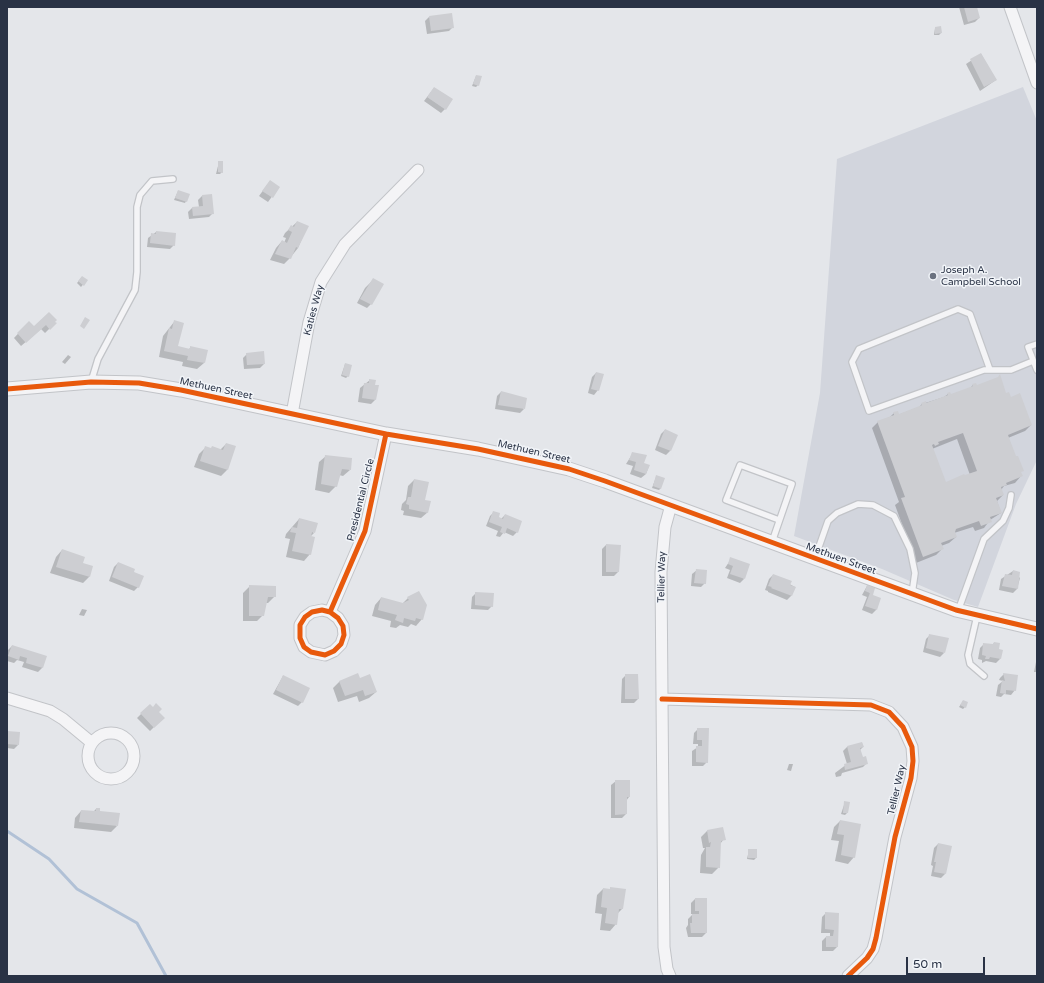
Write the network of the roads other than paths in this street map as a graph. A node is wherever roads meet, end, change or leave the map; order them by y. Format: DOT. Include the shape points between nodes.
graph roads {
  1 [pos="1010,7"];
  2 [pos="1032,55"];
  3 [pos="1037,84"];
  4 [pos="418,170"];
  5 [pos="172,179"];
  6 [pos="1037,344"];
  7 [pos="1033,361"];
  8 [pos="990,370"];
  9 [pos="1037,370"];
  10 [pos="91,382"];
  11 [pos="7,389"];
  12 [pos="292,414"];
  13 [pos="386,434"];
  14 [pos="1010,495"];
  15 [pos="671,505"];
  16 [pos="779,520"];
  17 [pos="772,542"];
  18 [pos="815,558"];
  19 [pos="912,594"];
  20 [pos="958,611"];
  21 [pos="330,612"];
  22 [pos="977,616"];
  23 [pos="1037,629"];
  24 [pos="984,676"];
  25 [pos="7,698"];
  26 [pos="662,699"];
  27 [pos="92,743"];
  28 [pos="670,976"];
  29 [pos="848,976"];
  1 -- 2 [label="street"];
  2 -- 3 [label="street"];
  4 -- 12 [label="street, Katies Way" via="345,244 321,282 309,322"];
  5 -- 10 [label="lane" via="152,181 140,195 138,272 135,290 98,358"];
  6 -- 7 [label="lane" via="1028,347"];
  7 -- 8 [label="lane" via="1011,370"];
  7 -- 9 [label="lane"];
  8 -- 8 [label="lane" via="869,412 852,362 859,349 958,309 970,314"];
  10 -- 11 [label="street, Methuen Street"];
  10 -- 12 [label="street, Methuen Street" via="139,384"];
  12 -- 13 [label="street, Methuen Street"];
  13 -- 15 [label="street, Methuen Street" via="478,449 569,469"];
  13 -- 21 [label="street, Presidential Circle" via="365,531"];
  14 -- 20 [label="lane" via="1009,508 1003,521 984,539"];
  15 -- 17 [label="street, Methuen Street"];
  15 -- 26 [label="street, Tellier Way" via="662,550"];
  16 -- 16 [label="lane" via="792,484 740,465 726,500"];
  16 -- 17 [label="lane"];
  17 -- 18 [label="street, Methuen Street"];
  18 -- 19 [label="street, Methuen Street"];
  18 -- 19 [label="lane" via="828,521 836,513 858,504 873,505 894,516 910,549 915,573"];
  19 -- 20 [label="street, Methuen Street"];
  20 -- 22 [label="street, Methuen Street"];
  21 -- 21 [label="street" via="317,610 308,614 302,621 299,629 300,638 311,652 325,655 341,644 343,626"];
  22 -- 23 [label="street, Methuen Street"];
  22 -- 24 [label="lane" via="968,655 970,664"];
  25 -- 27 [label="street" via="50,711"];
  26 -- 28 [label="street, Tellier Way" via="664,948"];
  26 -- 29 [label="street, Tellier Way" via="871,704 889,712 903,727 912,746 911,778 893,843 876,938 867,958"];
  27 -- 27 [label="street" via="88,757 98,776 105,779 120,778 131,768 134,752 126,739 112,733 104,734"];
}
